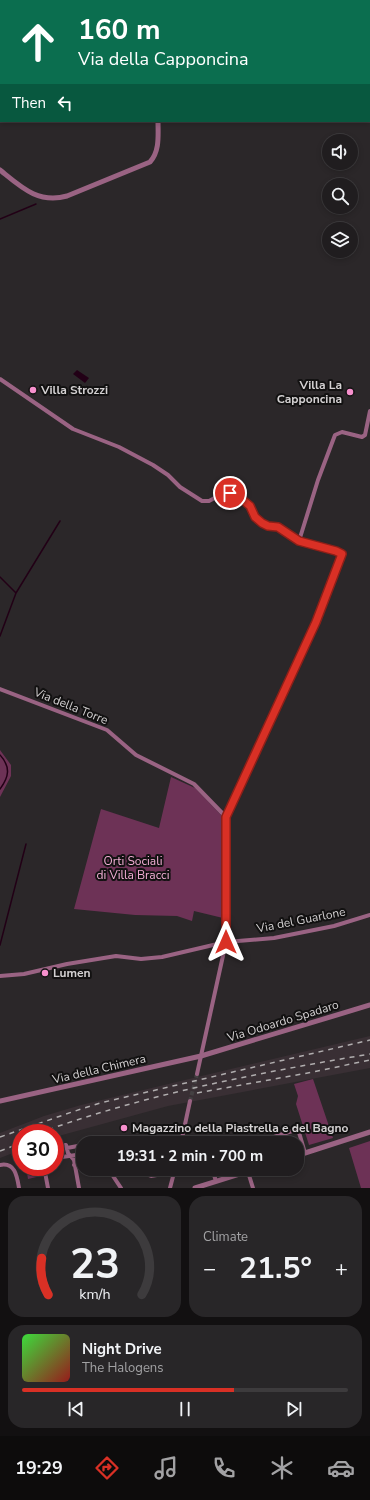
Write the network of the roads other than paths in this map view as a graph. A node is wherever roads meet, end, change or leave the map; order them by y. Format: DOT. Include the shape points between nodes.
graph roads {
  1 [pos="158,122"];
  2 [pos="0,170"];
  3 [pos="0,379"];
  4 [pos="370,411"];
  5 [pos="299,541"];
  6 [pos="0,689"];
  7 [pos="226,817"];
  8 [pos="370,915"];
  9 [pos="226,942"];
  10 [pos="0,976"];
  11 [pos="370,1005"];
  12 [pos="201,1056"];
  13 [pos="197,1074"];
  14 [pos="0,1101"];
  15 [pos="190,1101"];
  16 [pos="370,1132"];
  17 [pos="182,1136"];
  18 [pos="277,1136"];
  19 [pos="300,1136"];
  20 [pos="64,1145"];
  21 [pos="76,1146"];
  22 [pos="67,1148"];
  23 [pos="304,1150"];
  24 [pos="305,1153"];
  25 [pos="76,1155"];
  26 [pos="71,1156"];
  27 [pos="64,1157"];
  28 [pos="0,1165"];
  29 [pos="74,1165"];
  30 [pos="46,1176"];
  31 [pos="114,1176"];
  32 [pos="174,1176"];
  33 [pos="214,1176"];
  34 [pos="234,1176"];
  35 [pos="249,1176"];
  36 [pos="216,1181"];
  37 [pos="19,1188"];
  38 [pos="48,1188"];
  39 [pos="79,1188"];
  40 [pos="121,1188"];
  41 [pos="170,1188"];
  42 [pos="195,1188"];
  43 [pos="253,1188"];
  1 -- 2 [label="street" via="157,150 150,162 68,196 53,199 35,195"];
  3 -- 5 [label="street" via="73,429 119,447 153,465 202,501 209,501 224,493 237,495 250,506 255,517 262,523 278,527"];
  4 -- 5 [label="street" via="365,435 362,437 342,432 335,435"];
  5 -- 7 [label="street" via="340,552 341,560 316,622"];
  6 -- 7 [label="street, Via della Torre" via="106,730 136,755 194,784"];
  7 -- 9 [label="street"];
  8 -- 9 [label="street, Via del Guarlone" via="334,926 274,938"];
  9 -- 10 [label="street, Via del Guarlone" via="162,957 141,959 116,956 24,974"];
  9 -- 12 [label="street"];
  11 -- 12 [label="street, Via Odoardo Spadaro"];
  12 -- 13 [label="street"];
  12 -- 14 [label="street, Via della Chimera"];
  15 -- 17 [label="street"];
  16 -- 24 [label="street"];
  18 -- 19 [label="street" via="298,1129"];
  20 -- 22 [label="street"];
  21 -- 22 [label="street"];
  22 -- 26 [label="street"];
  23 -- 24 [label="street"];
  25 -- 26 [label="street"];
  26 -- 27 [label="street"];
  26 -- 29 [label="street"];
  28 -- 37 [label="street" via="13,1168"];
  29 -- 39 [label="street"];
  30 -- 38 [label="street"];
  31 -- 40 [label="street"];
  32 -- 41 [label="street"];
  33 -- 36 [label="street"];
  34 -- 36 [label="street"];
  35 -- 43 [label="street"];
  36 -- 42 [label="street"];
}
